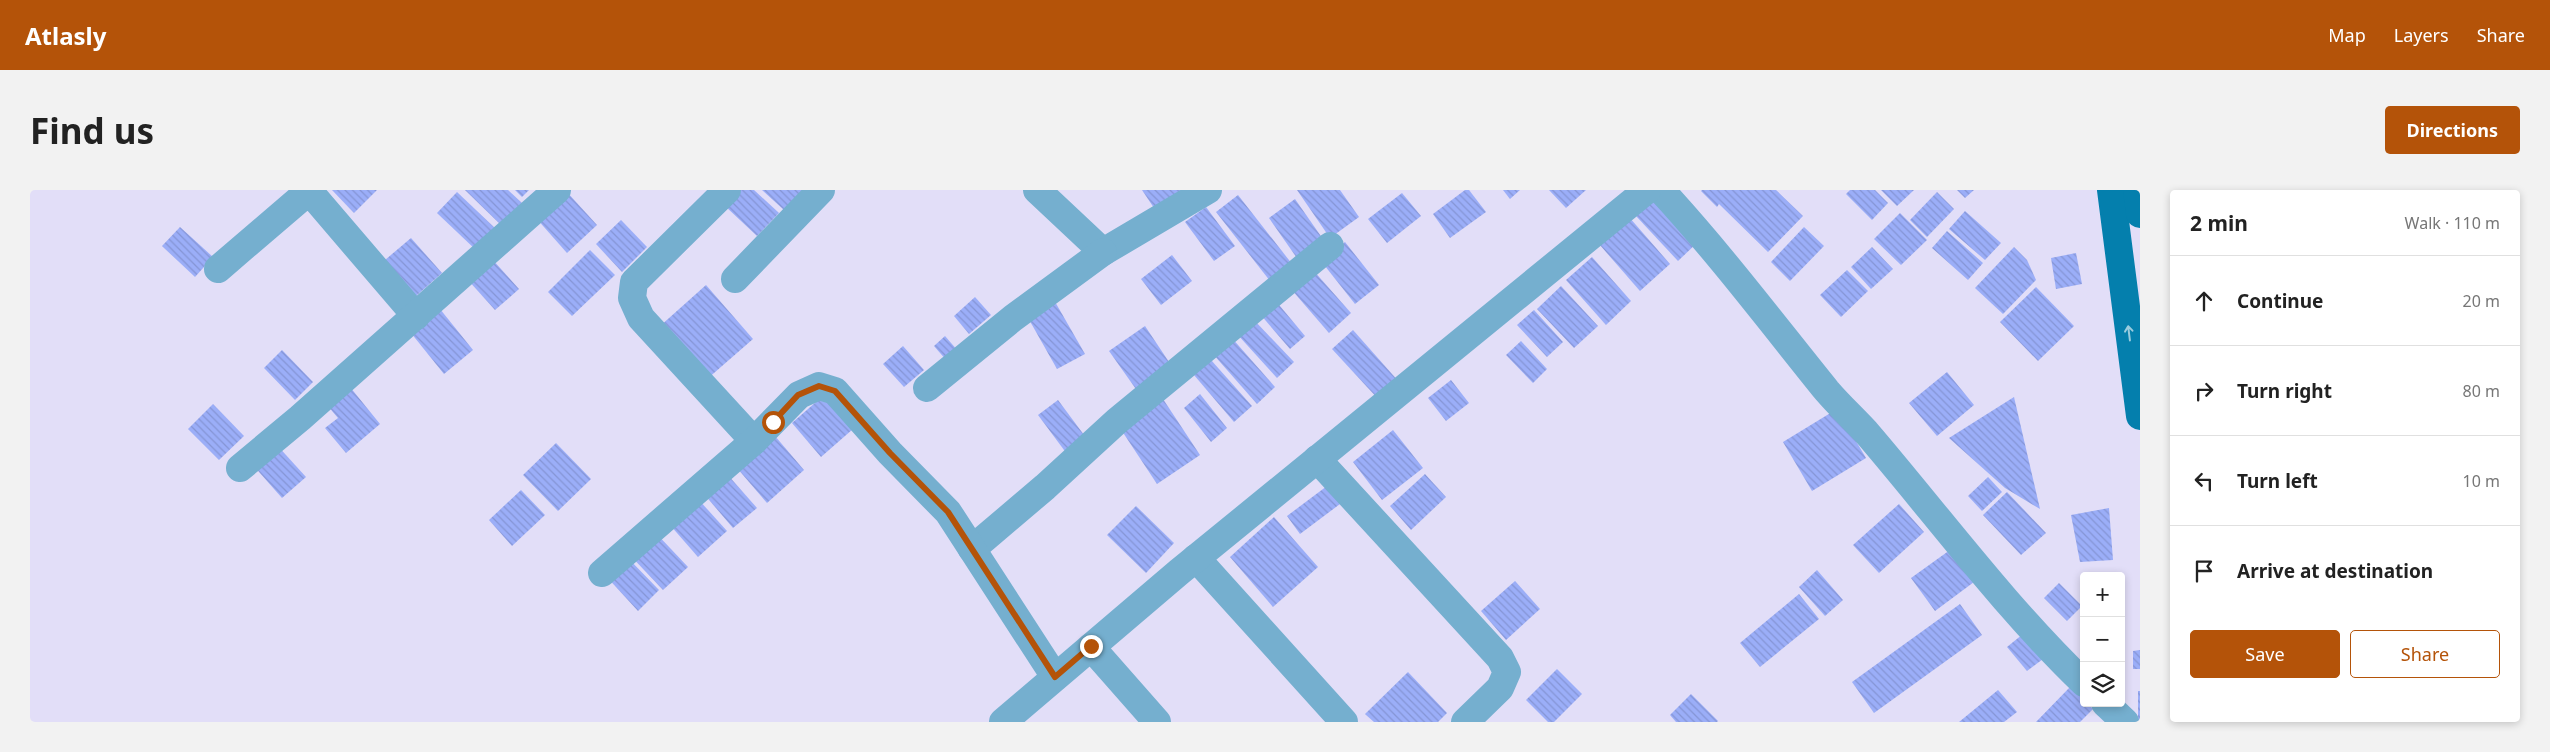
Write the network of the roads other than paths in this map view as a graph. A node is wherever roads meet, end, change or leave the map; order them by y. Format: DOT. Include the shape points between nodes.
graph roads {
  1 [pos="309,190"];
  2 [pos="557,190"];
  3 [pos="727,190"];
  4 [pos="821,190"];
  5 [pos="1037,190"];
  6 [pos="1208,190"];
  7 [pos="1647,190"];
  8 [pos="1661,190"];
  9 [pos="2111,190"];
  10 [pos="2137,190"];
  11 [pos="2140,214"];
  12 [pos="1330,246"];
  13 [pos="1103,252"];
  14 [pos="218,269"];
  15 [pos="735,279"];
  16 [pos="416,316"];
  17 [pos="927,388"];
  18 [pos="2140,416"];
  19 [pos="754,441"];
  20 [pos="1317,459"];
  21 [pos="240,468"];
  22 [pos="972,549"];
  23 [pos="1196,558"];
  24 [pos="602,573"];
  25 [pos="1091,646"];
  26 [pos="1055,677"];
  27 [pos="2080,679"];
  28 [pos="2109,707"];
  29 [pos="1003,722"];
  30 [pos="1157,722"];
  31 [pos="1344,722"];
  32 [pos="1465,722"];
  33 [pos="2125,722"];
  1 -- 14 [label="street"];
  1 -- 16 [label="street"];
  2 -- 16 [label="street"];
  3 -- 19 [label="street" via="634,282 632,298 642,318"];
  4 -- 15 [label="street"];
  5 -- 13 [label="street"];
  6 -- 13 [label="street"];
  7 -- 20 [label="street"];
  8 -- 27 [label="street" via="1703,235 1829,393 1865,431 1944,528 2027,624"];
  18 -- 9 [label="main road, one-way"];
  10 -- 11 [label="main road"];
  12 -- 22 [label="street" via="1117,421"];
  13 -- 17 [label="street" via="1013,318"];
  16 -- 21 [label="street"];
  19 -- 22 [label="street" via="798,395 819,386 835,391 948,512"];
  19 -- 24 [label="street"];
  20 -- 23 [label="street"];
  20 -- 32 [label="street" via="1500,658 1507,672 1500,688"];
  22 -- 26 [label="street"];
  23 -- 25 [label="street"];
  23 -- 31 [label="street"];
  25 -- 26 [label="street"];
  25 -- 30 [label="street"];
  26 -- 29 [label="street"];
  28 -- 33 [label="street"];
}
